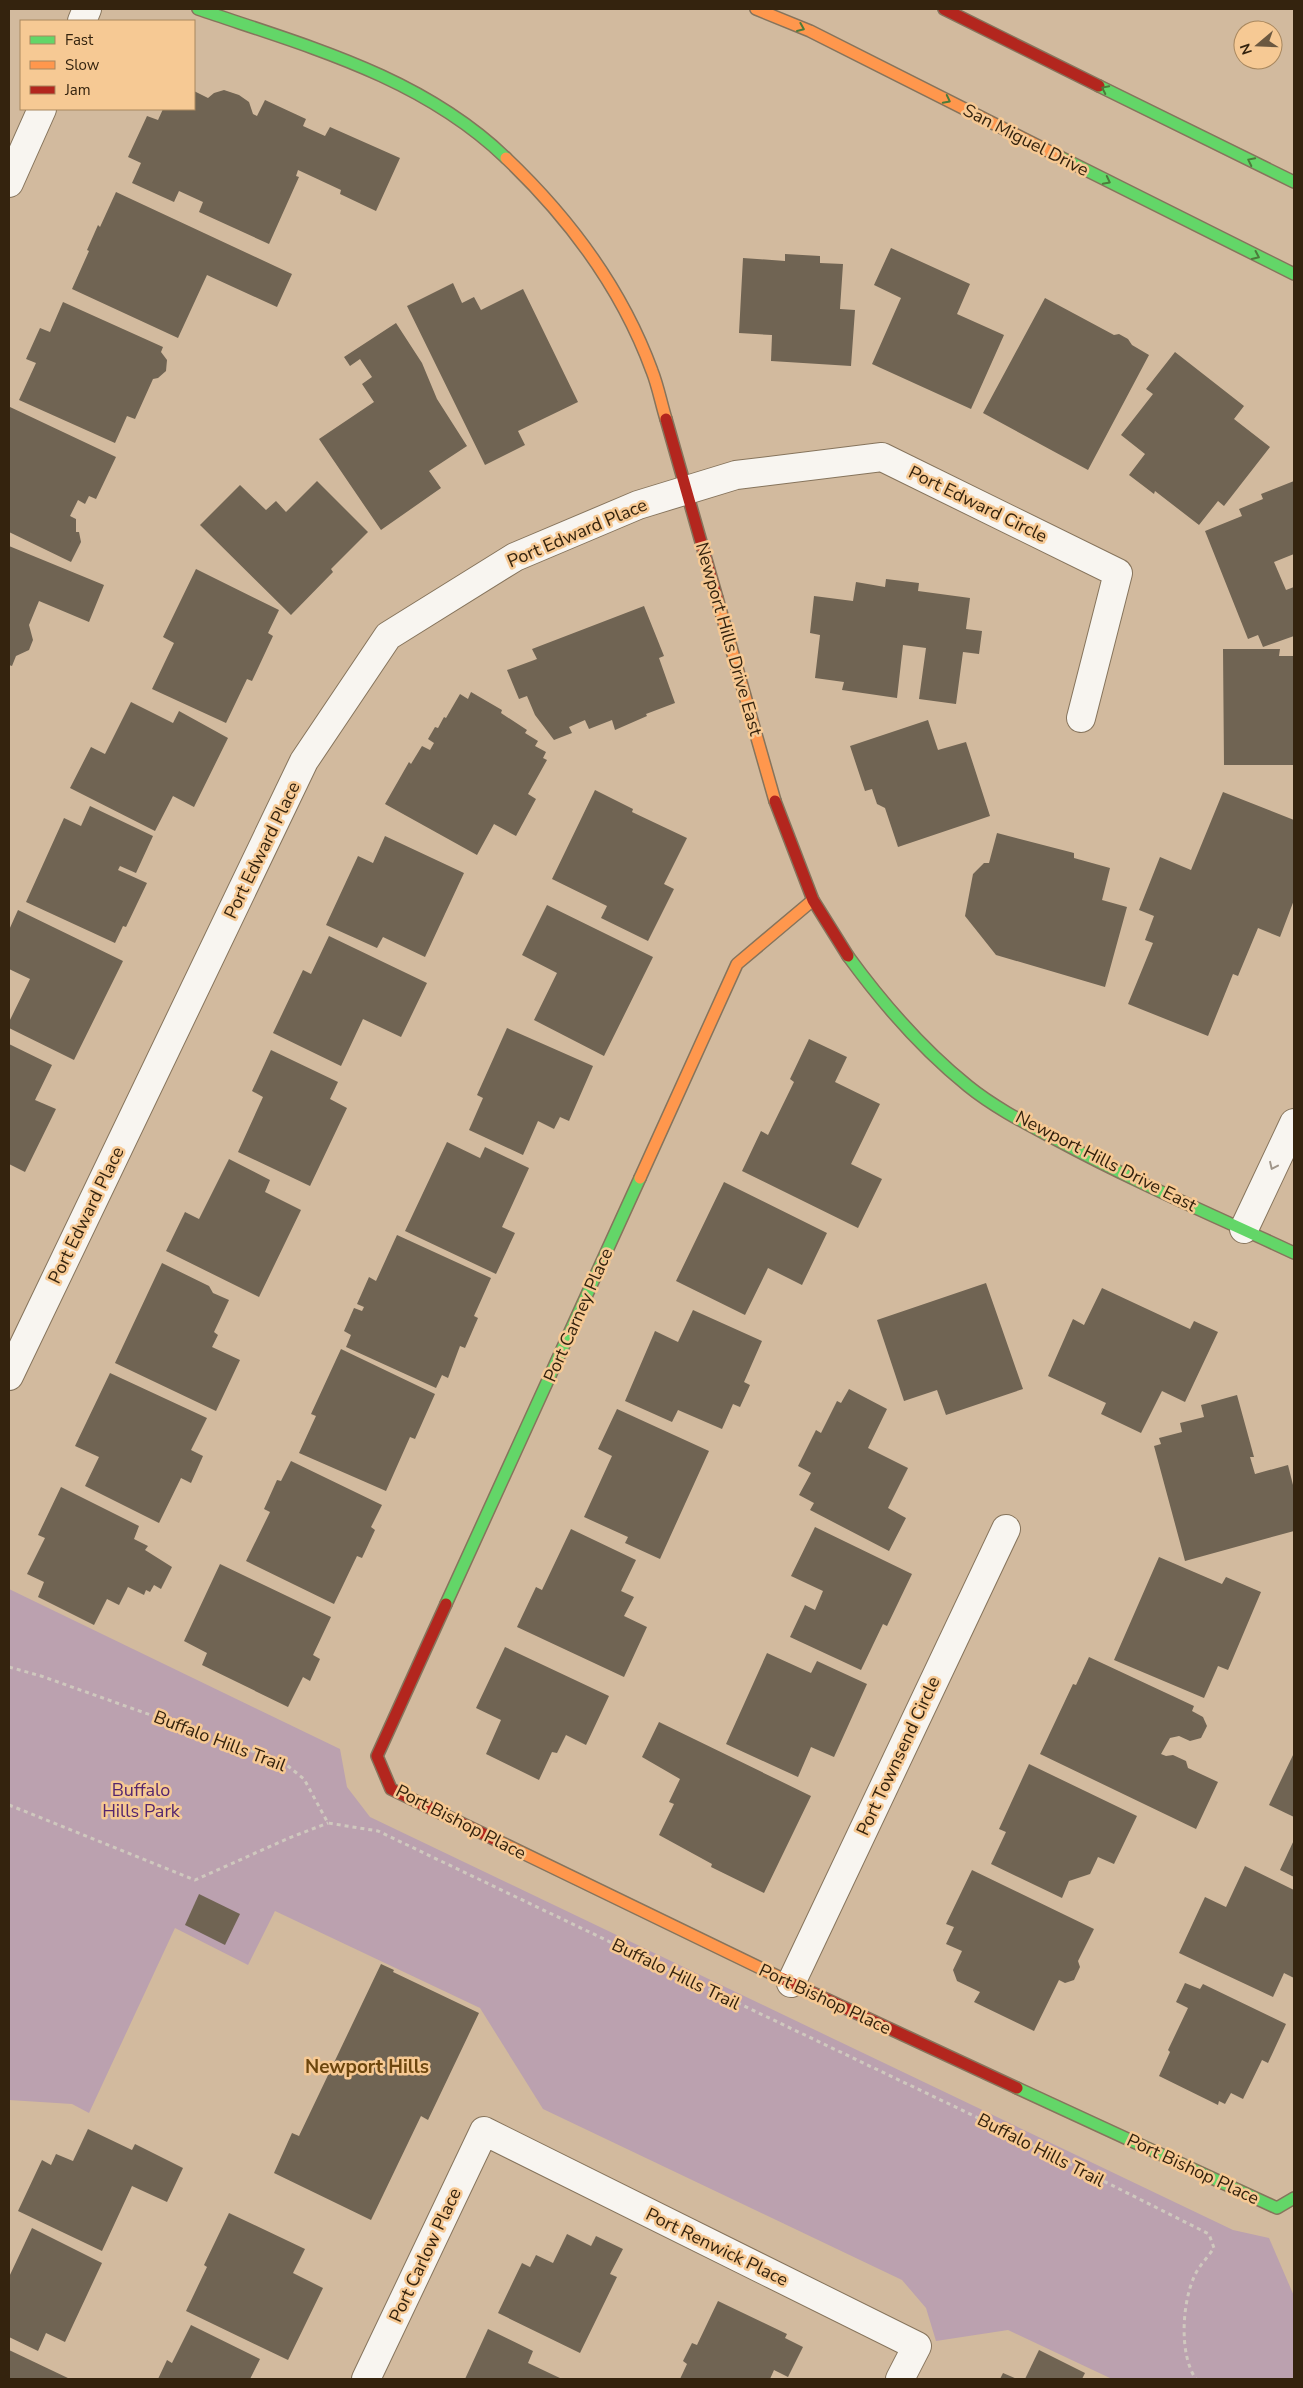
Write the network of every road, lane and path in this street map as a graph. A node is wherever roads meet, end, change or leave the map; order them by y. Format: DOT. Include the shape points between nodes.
graph roads {
  1 [pos="198,9"];
  2 [pos="756,9"];
  3 [pos="944,9"];
  4 [pos="42,110"];
  5 [pos="1294,182"];
  6 [pos="9,183"];
  7 [pos="1294,274"];
  8 [pos="688,490"];
  9 [pos="1081,718"];
  10 [pos="813,900"];
  11 [pos="1294,1122"];
  12 [pos="1244,1229"];
  13 [pos="1294,1253"];
  14 [pos="9,1376"];
  15 [pos="1006,1529"];
  16 [pos="9,1667"];
  17 [pos="377,1756"];
  18 [pos="9,1805"];
  19 [pos="328,1823"];
  20 [pos="790,1983"];
  21 [pos="484,2131"];
  22 [pos="1294,2198"];
  23 [pos="366,2379"];
  24 [pos="900,2379"];
  25 [pos="1196,2379"];
  1 -- 8 [label="street, Newport Hills Drive East" via="354,63 413,92 470,127 532,184 590,253 637,332"];
  2 -- 7 [label="street, San Miguel Drive, one-way" via="810,31"];
  5 -- 3 [label="street, one-way"];
  4 -- 6 [label="street"];
  8 -- 9 [label="street, Port Edward Circle" via="736,475 882,456 1118,574"];
  8 -- 10 [label="street, Newport Hills Drive East" via="778,810"];
  8 -- 14 [label="street, Port Edward Place" via="638,505 514,557 388,636 304,761"];
  10 -- 12 [label="street, Newport Hills Drive East" via="844,951 880,1000 969,1087 1094,1160"];
  10 -- 17 [label="street, Port Carney Place" via="737,964"];
  11 -- 12 [label="street, one-way"];
  12 -- 13 [label="street, Newport Hills Drive East"];
  15 -- 20 [label="street, Port Townsend Circle"];
  16 -- 19 [label="path, Buffalo Hills Trail" via="283,1762 304,1779"];
  17 -- 20 [label="street, Port Bishop Place" via="391,1789"];
  18 -- 19 [label="path" via="194,1880"];
  19 -- 25 [label="path, Buffalo Hills Trail" via="378,1831 968,2113 1209,2234 1214,2248 1194,2276 1184,2313 1188,2369"];
  20 -- 22 [label="street, Port Bishop Place" via="1277,2208"];
  21 -- 23 [label="street, Port Carlow Place"];
  21 -- 24 [label="street, Port Renwick Place" via="917,2346"];
}
